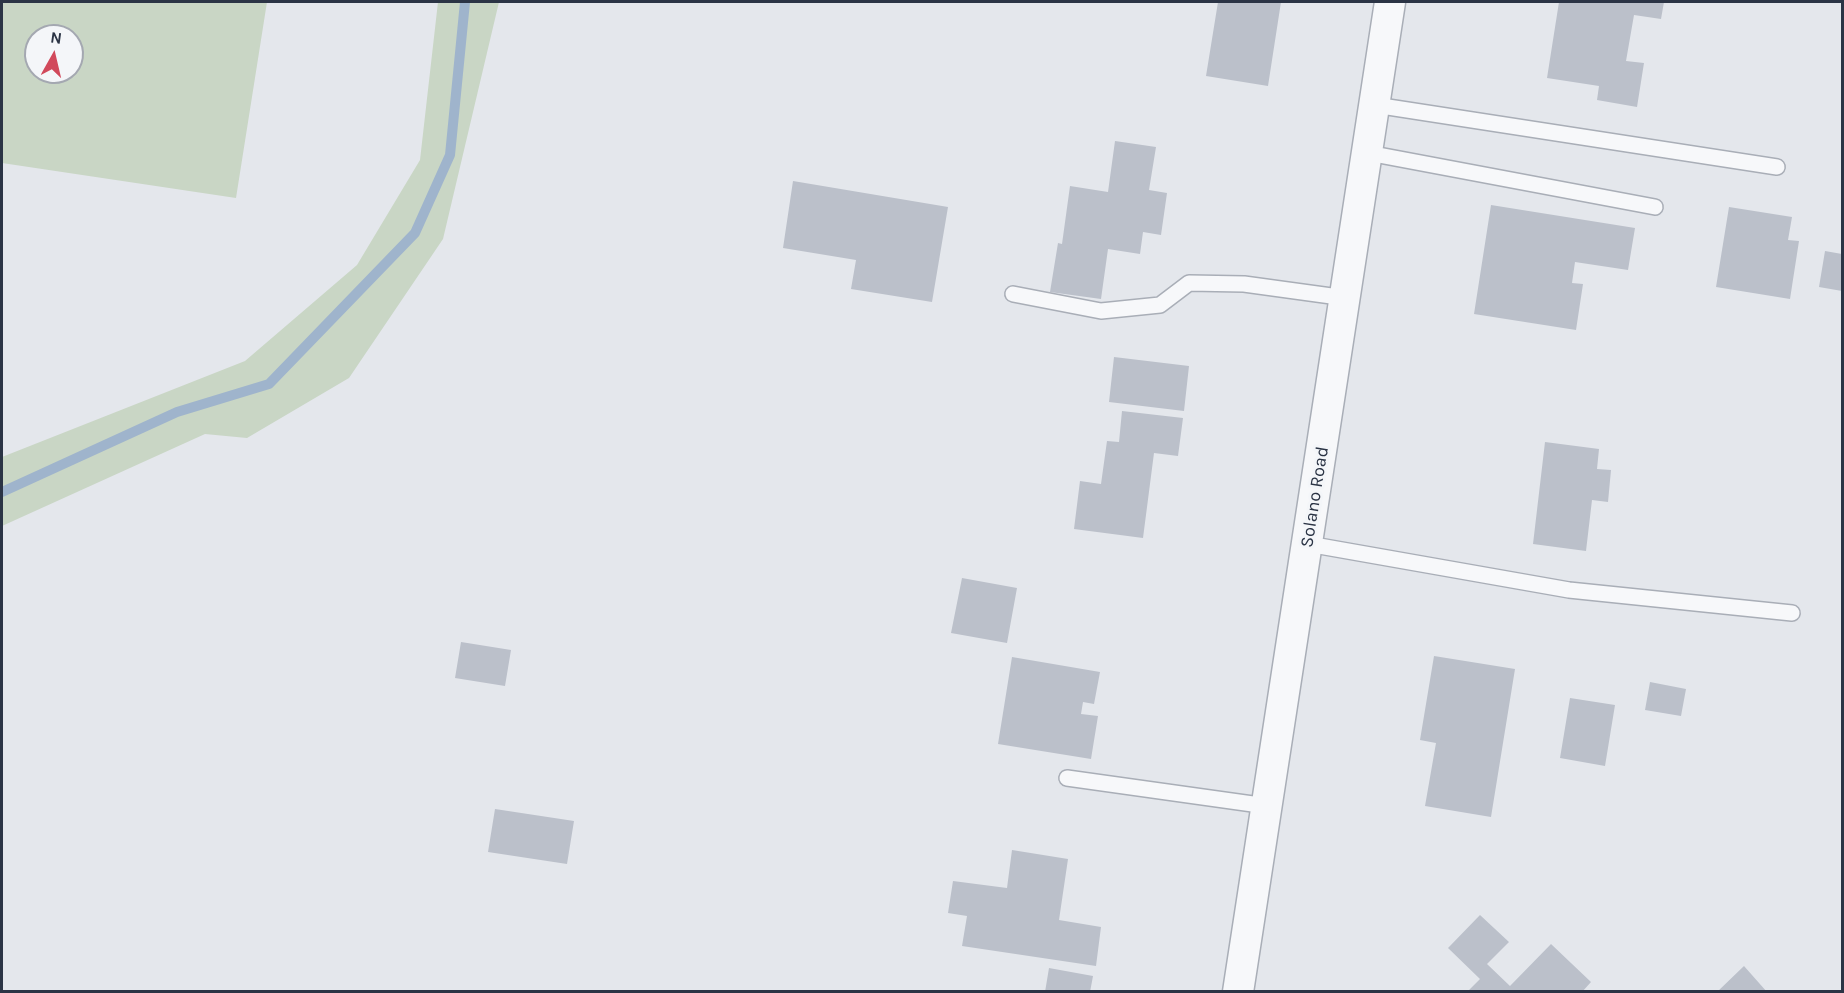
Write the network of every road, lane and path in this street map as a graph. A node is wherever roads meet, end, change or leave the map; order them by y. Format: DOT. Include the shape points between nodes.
graph roads {
  1 [pos="1390,2"];
  2 [pos="1375,105"];
  3 [pos="1368,153"];
  4 [pos="1778,167"];
  5 [pos="1656,207"];
  6 [pos="1013,294"];
  7 [pos="1346,298"];
  8 [pos="1308,544"];
  9 [pos="1792,614"];
  10 [pos="1068,778"];
  11 [pos="1267,806"];
  12 [pos="1238,992"];
  1 -- 2 [label="street, Solano Road"];
  2 -- 3 [label="street, Solano Road"];
  2 -- 4 [label="lane"];
  3 -- 5 [label="lane"];
  3 -- 7 [label="street, Solano Road"];
  6 -- 7 [label="lane" via="1101,311 1160,305 1189,283 1244,284"];
  7 -- 8 [label="street, Solano Road"];
  8 -- 9 [label="lane" via="1569,590"];
  8 -- 11 [label="street, Solano Road"];
  10 -- 11 [label="lane"];
  11 -- 12 [label="street, Solano Road"];
}
